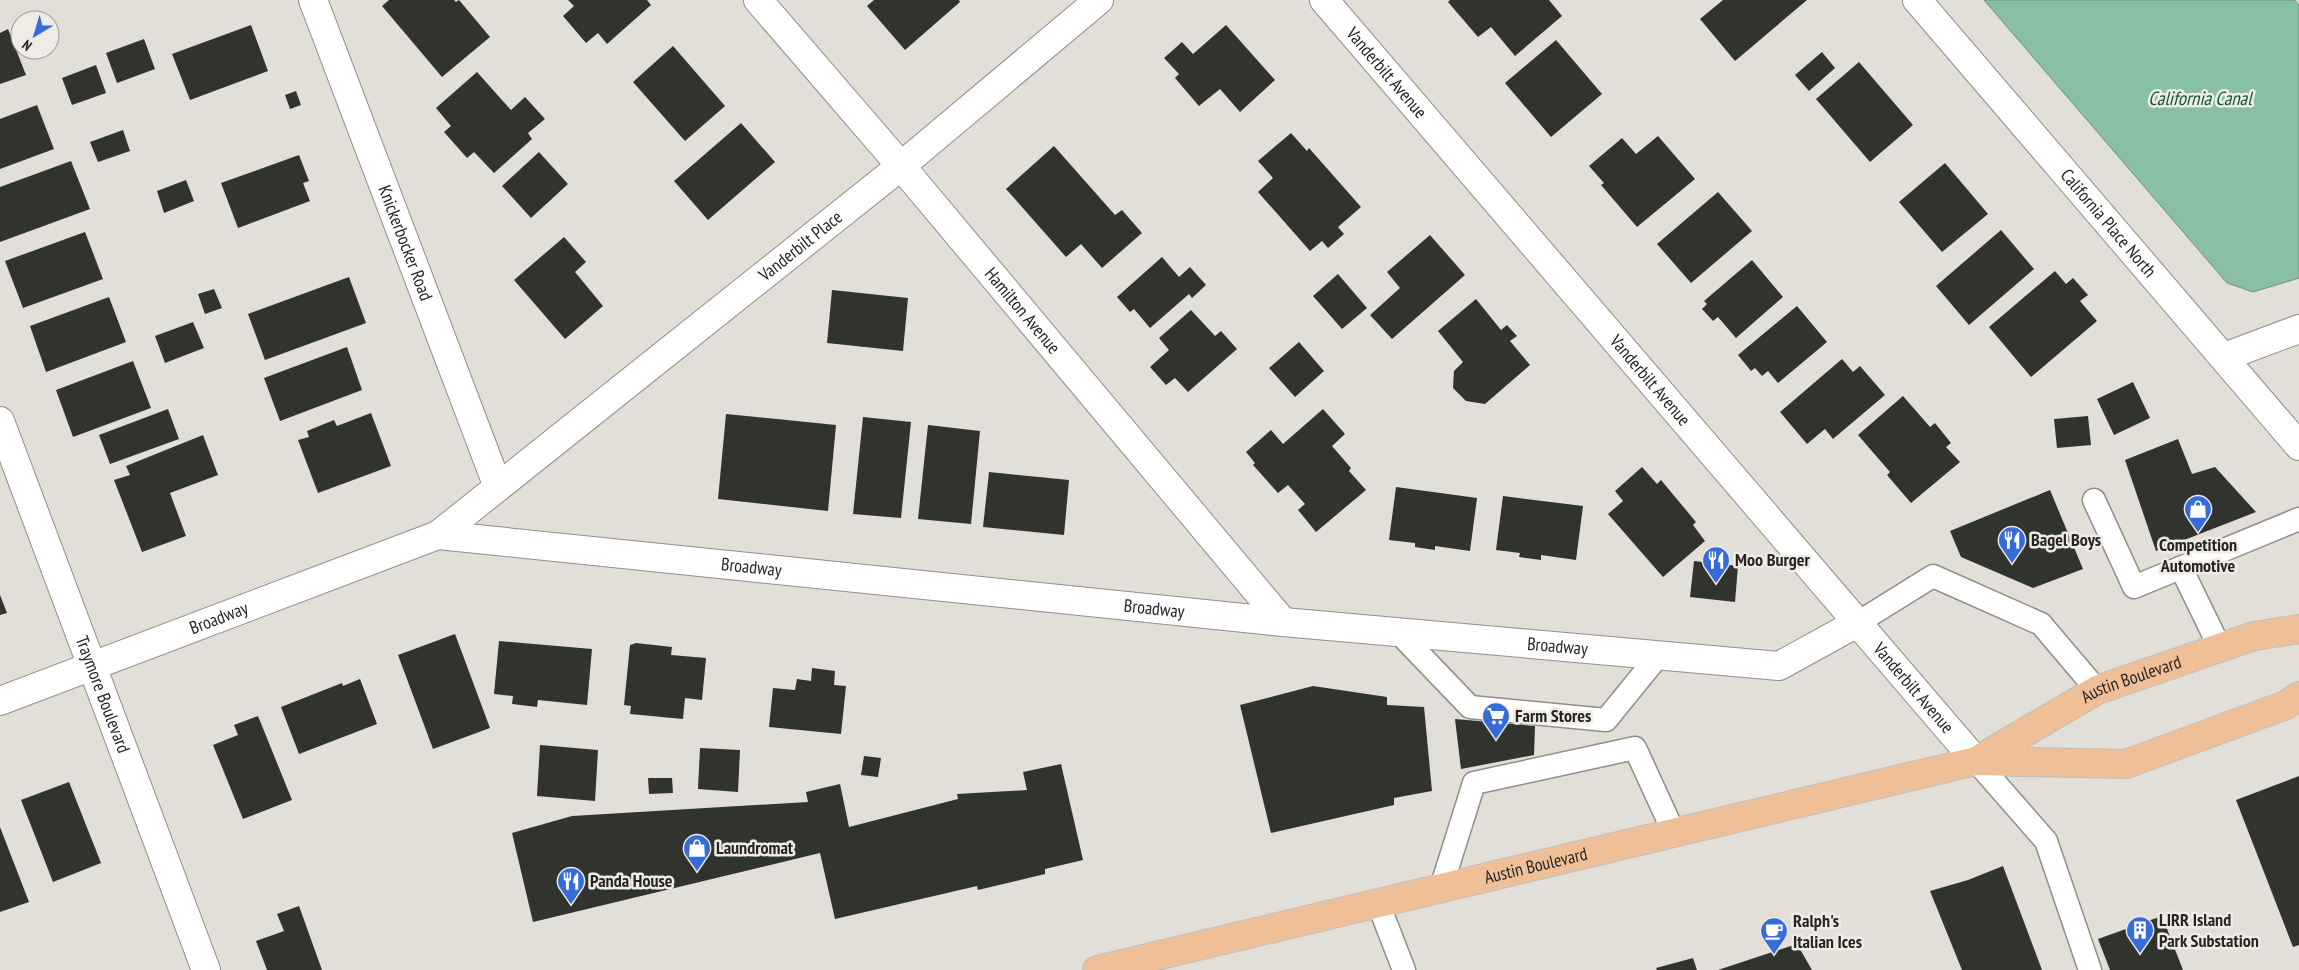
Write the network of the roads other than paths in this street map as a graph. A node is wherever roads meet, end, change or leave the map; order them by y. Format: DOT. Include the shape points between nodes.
graph roads {
  1 [pos="313,0"];
  2 [pos="758,0"];
  3 [pos="1099,0"];
  4 [pos="1324,0"];
  5 [pos="1917,0"];
  6 [pos="901,166"];
  7 [pos="2299,329"];
  8 [pos="2224,358"];
  9 [pos="0,421"];
  10 [pos="2299,446"];
  11 [pos="498,487"];
  12 [pos="2094,500"];
  13 [pos="2299,520"];
  14 [pos="438,535"];
  15 [pos="2181,568"];
  16 [pos="1283,622"];
  17 [pos="1859,622"];
  18 [pos="2299,629"];
  19 [pos="1400,632"];
  20 [pos="2220,648"];
  21 [pos="1658,656"];
  22 [pos="92,666"];
  23 [pos="2098,690"];
  24 [pos="2299,696"];
  25 [pos="0,701"];
  26 [pos="1976,760"];
  27 [pos="1674,833"];
  28 [pos="1441,888"];
  29 [pos="1378,903"];
  30 [pos="206,970"];
  31 [pos="1097,970"];
  32 [pos="1404,970"];
  33 [pos="2090,970"];
  1 -- 11 [label="street, Knickerbocker Road"];
  2 -- 6 [label="street, Hamilton Avenue"];
  3 -- 6 [label="street, Vanderbilt Place"];
  4 -- 17 [label="street, Vanderbilt Avenue"];
  5 -- 8 [label="street, California Place North"];
  6 -- 11 [label="street, Vanderbilt Place"];
  6 -- 16 [label="street, Hamilton Avenue"];
  7 -- 8 [label="street"];
  8 -- 10 [label="street, California Place North"];
  9 -- 22 [label="street, Traymore Boulevard"];
  11 -- 14 [label="street, Broadway"];
  12 -- 15 [label="lane" via="2134,587"];
  13 -- 15 [label="lane"];
  14 -- 16 [label="street, Broadway"];
  14 -- 22 [label="street, Broadway"];
  15 -- 20 [label="lane"];
  16 -- 19 [label="street, Broadway"];
  17 -- 21 [label="street, Broadway" via="1779,666"];
  17 -- 23 [label="lane" via="1933,576 2042,624"];
  17 -- 26 [label="street, Vanderbilt Avenue"];
  18 -- 20 [label="main road, Austin Boulevard" via="2254,636"];
  19 -- 21 [label="street, Broadway"];
  19 -- 21 [label="lane" via="1470,707 1606,720"];
  20 -- 23 [label="main road, Austin Boulevard"];
  22 -- 25 [label="street, Broadway"];
  22 -- 30 [label="street, Traymore Boulevard"];
  23 -- 26 [label="main road, Austin Boulevard"];
  24 -- 26 [label="main road, Austin Boulevard" via="2286,705 2126,764"];
  26 -- 27 [label="main road, Austin Boulevard"];
  26 -- 33 [label="lane" via="2046,840"];
  27 -- 28 [label="main road, Austin Boulevard"];
  27 -- 28 [label="lane" via="1635,748 1474,783"];
  28 -- 29 [label="main road, Austin Boulevard"];
  29 -- 31 [label="main road, Austin Boulevard"];
  29 -- 32 [label="lane"];
}
